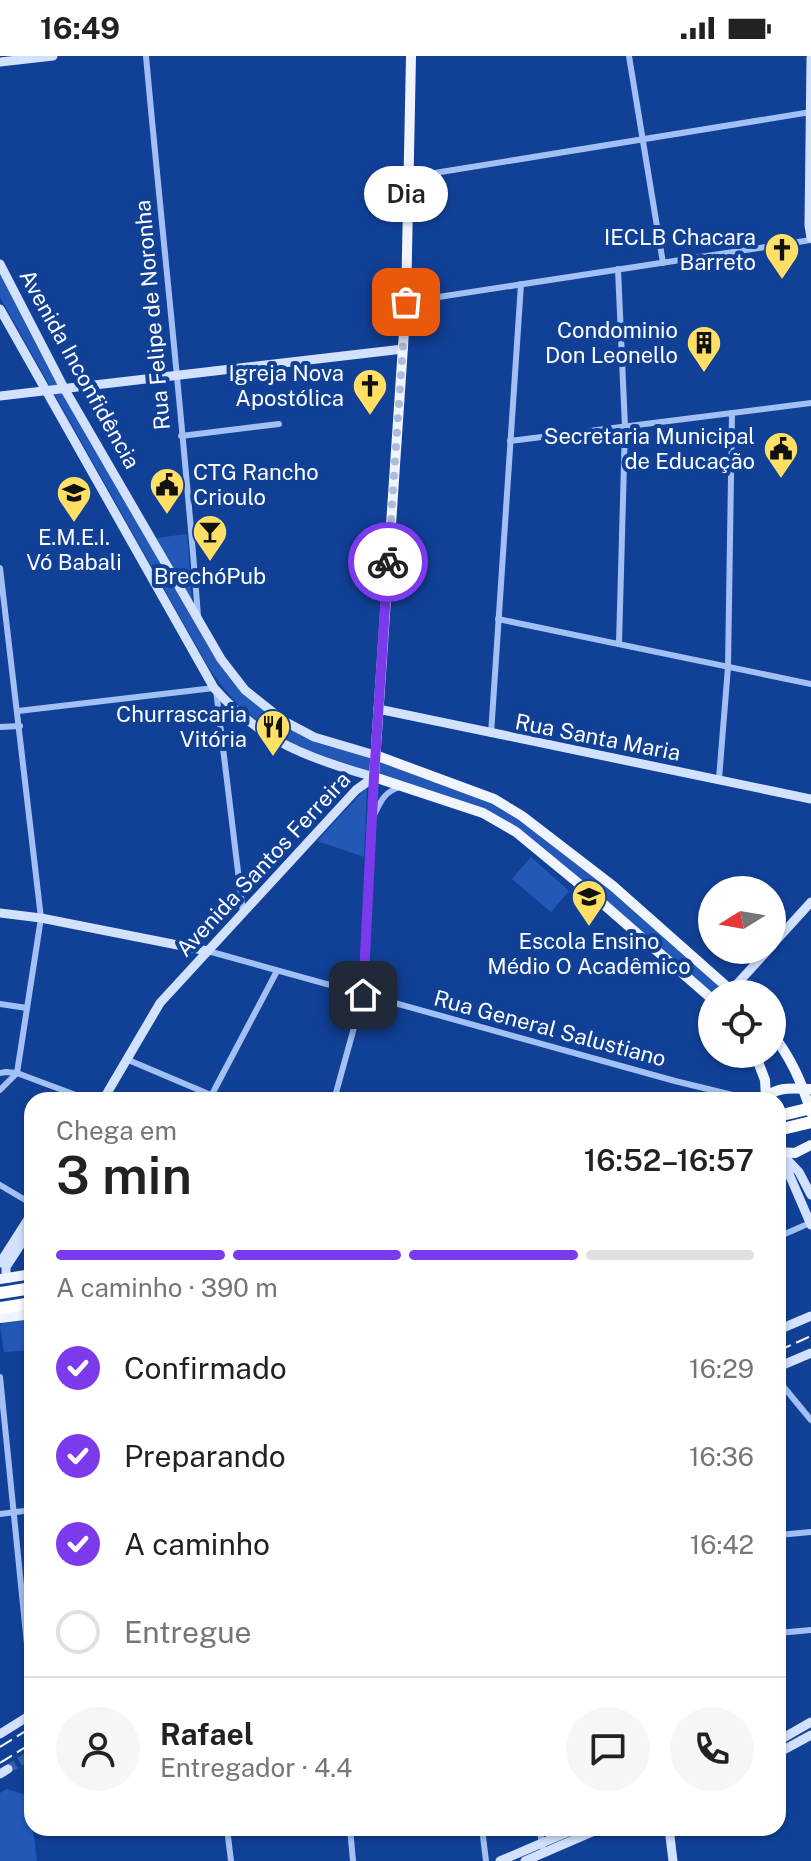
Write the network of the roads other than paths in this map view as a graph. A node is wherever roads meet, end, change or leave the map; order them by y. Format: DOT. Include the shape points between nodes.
graph roads {
  1 [pos="53,56"];
  2 [pos="146,56"];
  3 [pos="411,56"];
  4 [pos="629,56"];
  5 [pos="811,58"];
  6 [pos="0,62"];
  7 [pos="811,112"];
  8 [pos="643,139"];
  9 [pos="410,177"];
  10 [pos="810,225"];
  11 [pos="811,239"];
  12 [pos="663,263"];
  13 [pos="0,264"];
  14 [pos="618,269"];
  15 [pos="521,284"];
  16 [pos="406,302"];
  17 [pos="0,309"];
  18 [pos="403,349"];
  19 [pos="176,376"];
  20 [pos="64,388"];
  21 [pos="45,390"];
  22 [pos="0,396"];
  23 [pos="811,403"];
  24 [pos="732,413"];
  25 [pos="279,424"];
  26 [pos="625,427"];
  27 [pos="181,436"];
  28 [pos="510,441"];
  29 [pos="0,568"];
  30 [pos="199,619"];
  31 [pos="498,619"];
  32 [pos="9,640"];
  33 [pos="0,641"];
  34 [pos="619,644"];
  35 [pos="728,667"];
  36 [pos="811,684"];
  37 [pos="215,689"];
  38 [pos="229,703"];
  39 [pos="378,709"];
  40 [pos="18,711"];
  41 [pos="217,711"];
  42 [pos="20,726"];
  43 [pos="0,727"];
  44 [pos="491,734"];
  45 [pos="375,755"];
  46 [pos="374,777"];
  47 [pos="719,779"];
  48 [pos="401,787"];
  49 [pos="811,799"];
  50 [pos="372,818"];
  51 [pos="811,902"];
  52 [pos="0,913"];
  53 [pos="243,913"];
  54 [pos="41,918"];
  55 [pos="786,930"];
  56 [pos="208,951"];
  57 [pos="755,964"];
  58 [pos="277,971"];
  59 [pos="715,980"];
  60 [pos="739,980"];
  61 [pos="698,987"];
  62 [pos="363,995"];
  63 [pos="0,1004"];
  64 [pos="27,1008"];
  65 [pos="786,1053"];
  66 [pos="126,1059"];
  67 [pos="761,1068"];
  68 [pos="0,1073"];
  69 [pos="17,1073"];
  70 [pos="808,1087"];
  71 [pos="0,1090"];
  72 [pos="68,1092"];
  73 [pos="107,1092"];
  74 [pos="197,1092"];
  75 [pos="213,1092"];
  76 [pos="336,1092"];
  77 [pos="717,1092"];
  78 [pos="764,1092"];
  79 [pos="776,1092"];
  80 [pos="811,1111"];
  81 [pos="786,1115"];
  82 [pos="811,1122"];
  83 [pos="786,1128"];
  84 [pos="811,1145"];
  85 [pos="786,1151"];
  86 [pos="786,1157"];
  87 [pos="786,1167"];
  88 [pos="0,1185"];
  89 [pos="809,1191"];
  90 [pos="24,1199"];
  91 [pos="811,1224"];
  92 [pos="24,1226"];
  93 [pos="786,1234"];
  94 [pos="24,1239"];
  95 [pos="0,1263"];
  96 [pos="24,1277"];
  97 [pos="2,1284"];
  98 [pos="24,1289"];
  99 [pos="24,1304"];
  100 [pos="0,1308"];
  101 [pos="24,1315"];
  102 [pos="811,1316"];
  103 [pos="0,1318"];
  104 [pos="786,1327"];
  105 [pos="811,1353"];
  106 [pos="786,1364"];
  107 [pos="0,1377"];
  108 [pos="786,1390"];
  109 [pos="811,1420"];
  110 [pos="24,1511"];
  111 [pos="13,1512"];
  112 [pos="0,1514"];
  113 [pos="811,1532"];
  114 [pos="786,1534"];
  115 [pos="24,1617"];
  116 [pos="811,1630"];
  117 [pos="786,1632"];
  118 [pos="24,1719"];
  119 [pos="811,1722"];
  120 [pos="0,1734"];
  121 [pos="811,1735"];
  122 [pos="786,1736"];
  123 [pos="786,1749"];
  124 [pos="228,1836"];
  125 [pos="351,1836"];
  126 [pos="483,1836"];
  127 [pos="540,1836"];
  128 [pos="563,1836"];
  129 [pos="577,1836"];
  130 [pos="670,1836"];
  131 [pos="542,1848"];
  132 [pos="231,1861"];
  133 [pos="353,1861"];
  134 [pos="486,1861"];
  135 [pos="500,1861"];
  136 [pos="525,1861"];
  137 [pos="673,1861"];
  1 -- 6 [label="street"];
  2 -- 19 [label="street, Rua Felipe de Noronha"];
  3 -- 9 [label="main road, Avenida Santos Ferreira"];
  4 -- 8 [label="street"];
  5 -- 7 [label="street"];
  7 -- 8 [label="street"];
  7 -- 10 [label="street"];
  8 -- 9 [label="street"];
  8 -- 12 [label="street"];
  9 -- 16 [label="main road, Avenida Santos Ferreira"];
  10 -- 11 [label="street"];
  11 -- 12 [label="street"];
  12 -- 14 [label="street"];
  13 -- 20 [label="street, Avenida Inconfidência"];
  14 -- 15 [label="street"];
  14 -- 26 [label="street"];
  15 -- 16 [label="street"];
  15 -- 28 [label="street"];
  16 -- 18 [label="main road, Avenida Santos Ferreira"];
  17 -- 21 [label="street, Avenida Inconfidência"];
  18 -- 19 [label="street"];
  18 -- 39 [label="main road, Avenida Santos Ferreira"];
  19 -- 20 [label="street"];
  19 -- 27 [label="street, Rua Felipe de Noronha"];
  20 -- 21 [label="street"];
  20 -- 30 [label="street, Avenida Inconfidência"];
  21 -- 22 [label="street"];
  21 -- 37 [label="street, Avenida Inconfidência"];
  23 -- 24 [label="street"];
  24 -- 26 [label="street"];
  24 -- 35 [label="street"];
  25 -- 27 [label="street"];
  26 -- 28 [label="street"];
  26 -- 34 [label="street"];
  27 -- 30 [label="street, Rua Felipe de Noronha"];
  28 -- 31 [label="street"];
  29 -- 32 [label="street"];
  30 -- 45 [label="street, Avenida Inconfidência" via="245,690 284,721 314,737"];
  31 -- 34 [label="street"];
  31 -- 44 [label="street"];
  32 -- 33 [label="street"];
  32 -- 40 [label="street"];
  34 -- 35 [label="street"];
  35 -- 36 [label="street"];
  35 -- 47 [label="street"];
  37 -- 38 [label="street, Avenida Inconfidência"];
  37 -- 40 [label="street"];
  37 -- 41 [label="street"];
  38 -- 41 [label="street"];
  38 -- 46 [label="street, Avenida Inconfidência" via="280,743"];
  39 -- 44 [label="street, Rua Santa Maria"];
  39 -- 45 [label="main road, Avenida Santos Ferreira"];
  40 -- 42 [label="street"];
  41 -- 53 [label="street"];
  42 -- 43 [label="street"];
  42 -- 54 [label="street"];
  44 -- 47 [label="street, Rua Santa Maria"];
  45 -- 46 [label="main road, Avenida Santos Ferreira"];
  45 -- 59 [label="main road, Avenida Inconfidência" via="494,799 522,816 613,886"];
  46 -- 48 [label="main road, Avenida Inconfidência"];
  46 -- 50 [label="street"];
  46 -- 53 [label="street, Avenida Santos Ferreira"];
  47 -- 49 [label="street, Rua Santa Maria"];
  48 -- 50 [label="street" via="383,796"];
  48 -- 61 [label="main road, Avenida Inconfidência" via="483,813 516,832"];
  50 -- 62 [label="street"];
  51 -- 55 [label="street"];
  52 -- 54 [label="street, Rua General Salustiano"];
  53 -- 56 [label="street, Avenida Santos Ferreira"];
  54 -- 56 [label="street, Rua General Salustiano"];
  54 -- 64 [label="street"];
  56 -- 58 [label="street, Rua General Salustiano"];
  56 -- 66 [label="street, Avenida Santos Ferreira" via="160,1003"];
  57 -- 60 [label="street"];
  58 -- 62 [label="street, Rua General Salustiano"];
  58 -- 75 [label="street"];
  62 -- 76 [label="street"];
  62 -- 77 [label="street, Rua General Salustiano"];
  63 -- 64 [label="street"];
  64 -- 69 [label="street"];
  65 -- 70 [label="main road"];
  66 -- 73 [label="street, Avenida Santos Ferreira"];
  66 -- 74 [label="street"];
  67 -- 78 [label="main road"];
  68 -- 69 [label="street"];
  69 -- 71 [label="street"];
  69 -- 72 [label="street"];
  70 -- 79 [label="main road"];
  70 -- 80 [label="main road"];
  80 -- 81 [label="highway, bridge"];
  82 -- 83 [label="highway"];
  84 -- 85 [label="main road" via="800,1152"];
  86 -- 89 [label="street"];
  87 -- 91 [label="street"];
  88 -- 90 [label="street"];
  91 -- 93 [label="street"];
  92 -- 95 [label="street"];
  94 -- 97 [label="street"];
  96 -- 97 [label="main road"];
  97 -- 98 [label="highway"];
  99 -- 100 [label="highway"];
  101 -- 103 [label="main road"];
  102 -- 104 [label="street"];
  105 -- 106 [label="street"];
  107 -- 111 [label="street"];
  108 -- 109 [label="street"];
  110 -- 111 [label="street"];
  111 -- 112 [label="street"];
  111 -- 115 [label="street"];
  113 -- 114 [label="street"];
  116 -- 117 [label="street"];
  118 -- 120 [label="street"];
  119 -- 122 [label="street"];
  121 -- 123 [label="street"];
  124 -- 132 [label="street"];
  125 -- 133 [label="street"];
  126 -- 134 [label="street"];
  127 -- 131 [label="street"];
  128 -- 131 [label="street"];
  129 -- 131 [label="street"];
  130 -- 137 [label="street"];
  131 -- 135 [label="street"];
  131 -- 136 [label="street"];
}
